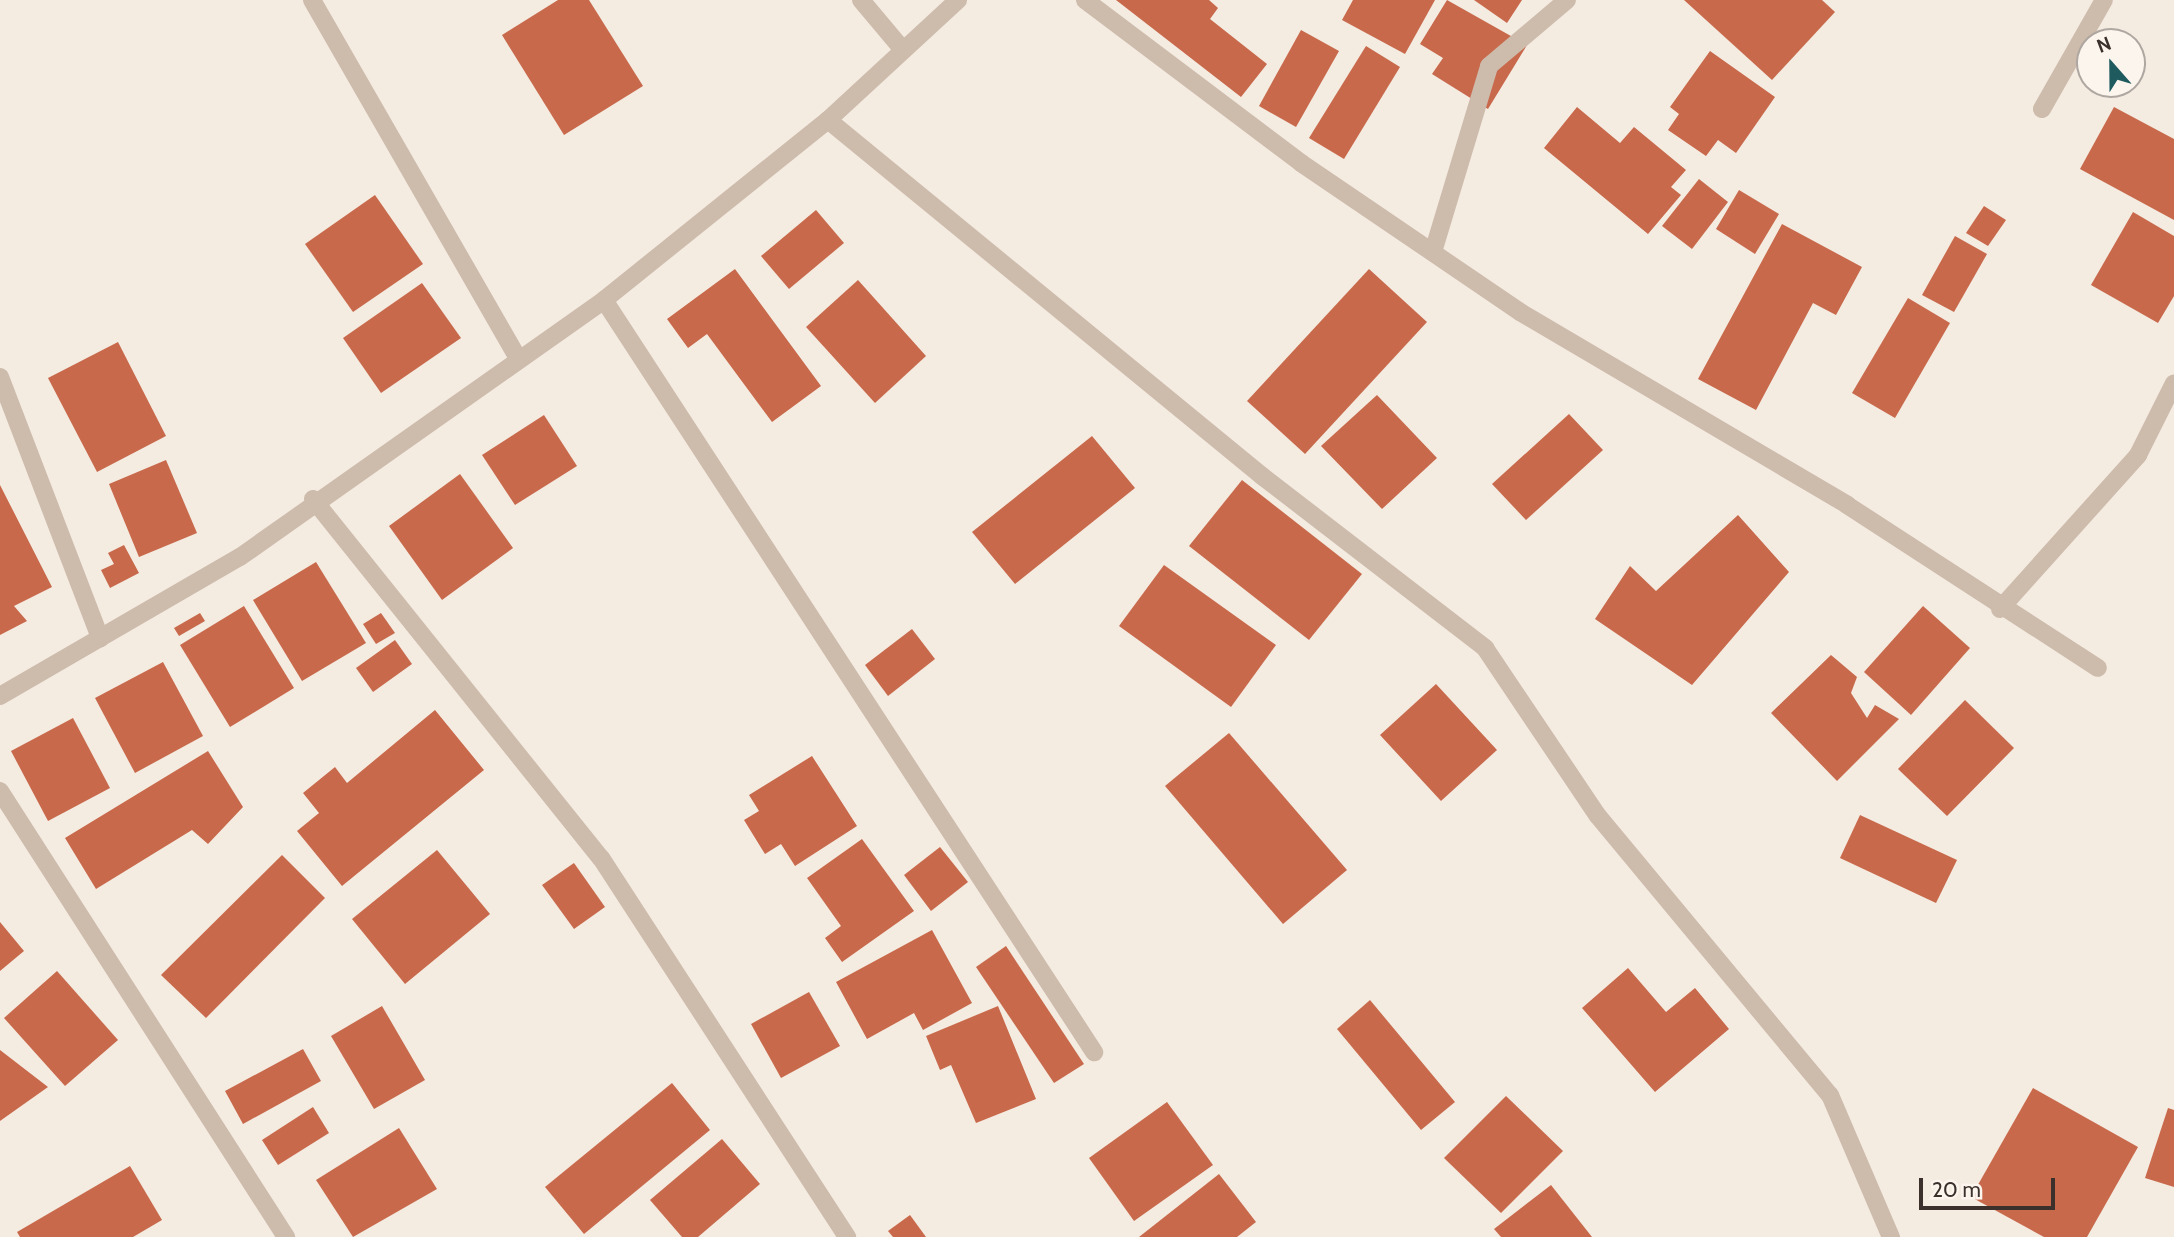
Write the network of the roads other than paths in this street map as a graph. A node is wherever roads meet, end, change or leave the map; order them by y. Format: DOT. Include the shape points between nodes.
graph roads {
  1 [pos="312,0"];
  2 [pos="861,0"];
  3 [pos="958,0"];
  4 [pos="1084,0"];
  5 [pos="1567,0"];
  6 [pos="2104,0"];
  7 [pos="903,50"];
  8 [pos="2042,108"];
  9 [pos="828,120"];
  10 [pos="1433,252"];
  11 [pos="604,300"];
  12 [pos="518,358"];
  13 [pos="0,377"];
  14 [pos="2174,383"];
  15 [pos="313,499"];
  16 [pos="2000,610"];
  17 [pos="100,638"];
  18 [pos="2098,668"];
  19 [pos="0,696"];
  20 [pos="0,792"];
  21 [pos="1094,1052"];
  22 [pos="286,1237"];
  23 [pos="847,1237"];
  24 [pos="1892,1237"];
  1 -- 12 [label="street"];
  2 -- 7 [label="street"];
  3 -- 7 [label="street"];
  4 -- 10 [label="street" via="1301,163"];
  5 -- 10 [label="street" via="1489,66"];
  6 -- 8 [label="street"];
  7 -- 9 [label="street"];
  9 -- 11 [label="street"];
  9 -- 24 [label="street" via="1262,476 1485,648 1598,816 1830,1095"];
  10 -- 16 [label="street" via="1520,312 1847,505"];
  11 -- 12 [label="street"];
  11 -- 21 [label="street"];
  12 -- 15 [label="street"];
  13 -- 17 [label="street"];
  14 -- 16 [label="street" via="2138,455"];
  15 -- 17 [label="street" via="240,557"];
  15 -- 23 [label="street" via="601,858"];
  16 -- 18 [label="street"];
  17 -- 19 [label="street"];
  20 -- 22 [label="street"];
}
